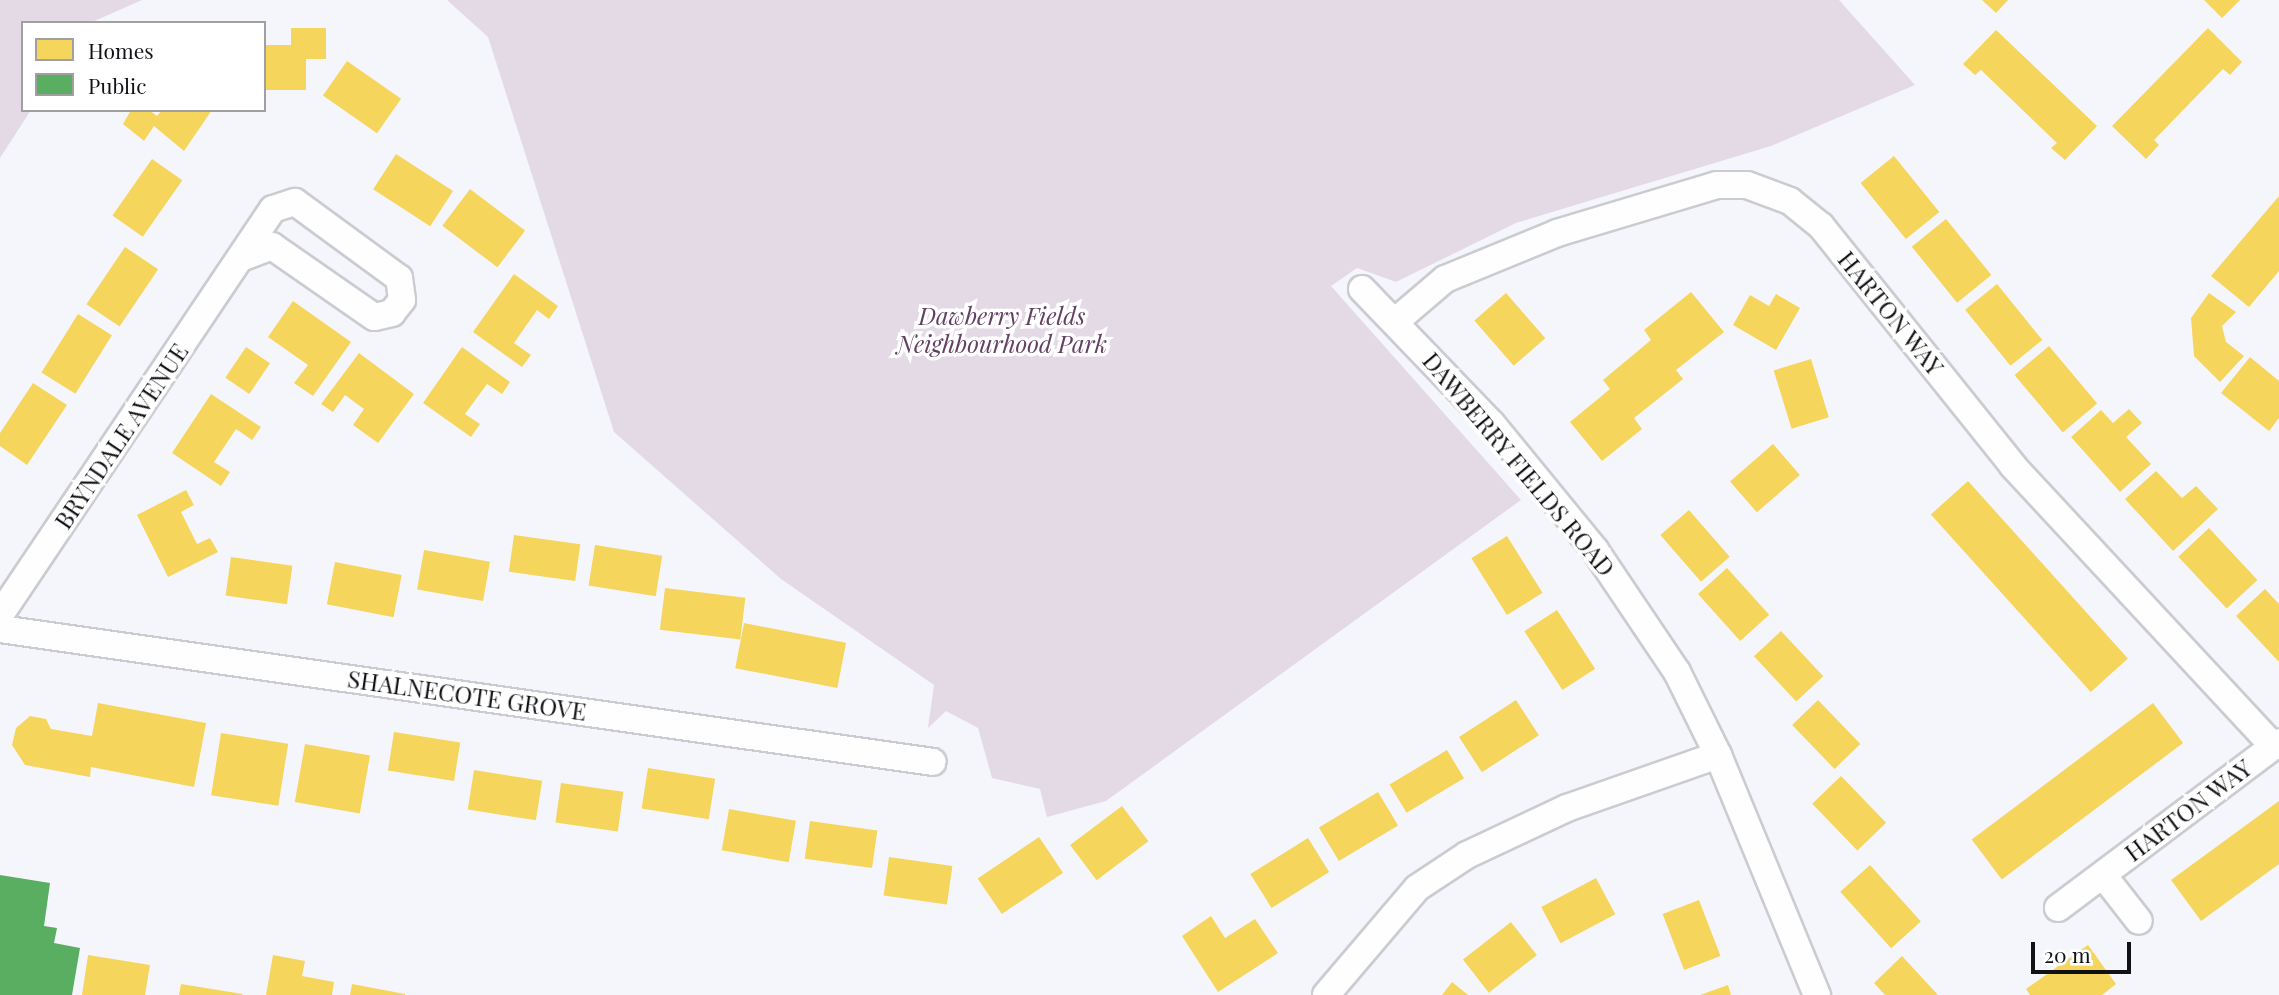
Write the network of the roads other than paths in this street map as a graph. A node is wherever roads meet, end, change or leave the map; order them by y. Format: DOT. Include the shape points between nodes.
graph roads {
  1 [pos="243,257"];
  2 [pos="1362,289"];
  3 [pos="1397,320"];
  4 [pos="0,615"];
  5 [pos="0,629"];
  6 [pos="2276,744"];
  7 [pos="1718,755"];
  8 [pos="933,762"];
  9 [pos="2104,875"];
  10 [pos="2058,908"];
  11 [pos="2138,920"];
  12 [pos="1326,995"];
  13 [pos="1817,995"];
  1 -- 1 [label="street, BRYNDALE AVENUE" via="272,246 373,317 392,313 402,300 399,278 295,202 273,209"];
  1 -- 4 [label="street, BRYNDALE AVENUE"];
  2 -- 3 [label="street, DAWBERRY FIELDS ROAD"];
  3 -- 6 [label="street, HARTON WAY" via="1445,279 1557,233 1717,185 1746,186 1790,201 1821,226 2013,466"];
  3 -- 7 [label="street, DAWBERRY FIELDS ROAD" via="1492,424 1595,550 1677,672"];
  5 -- 8 [label="street, SHALNECOTE GROVE"];
  6 -- 9 [label="street, HARTON WAY"];
  7 -- 12 [label="street" via="1567,808 1467,855 1417,888"];
  7 -- 13 [label="street, DAWBERRY FIELDS ROAD"];
  9 -- 10 [label="street, HARTON WAY"];
  9 -- 11 [label="street, HARTON WAY"];
}
